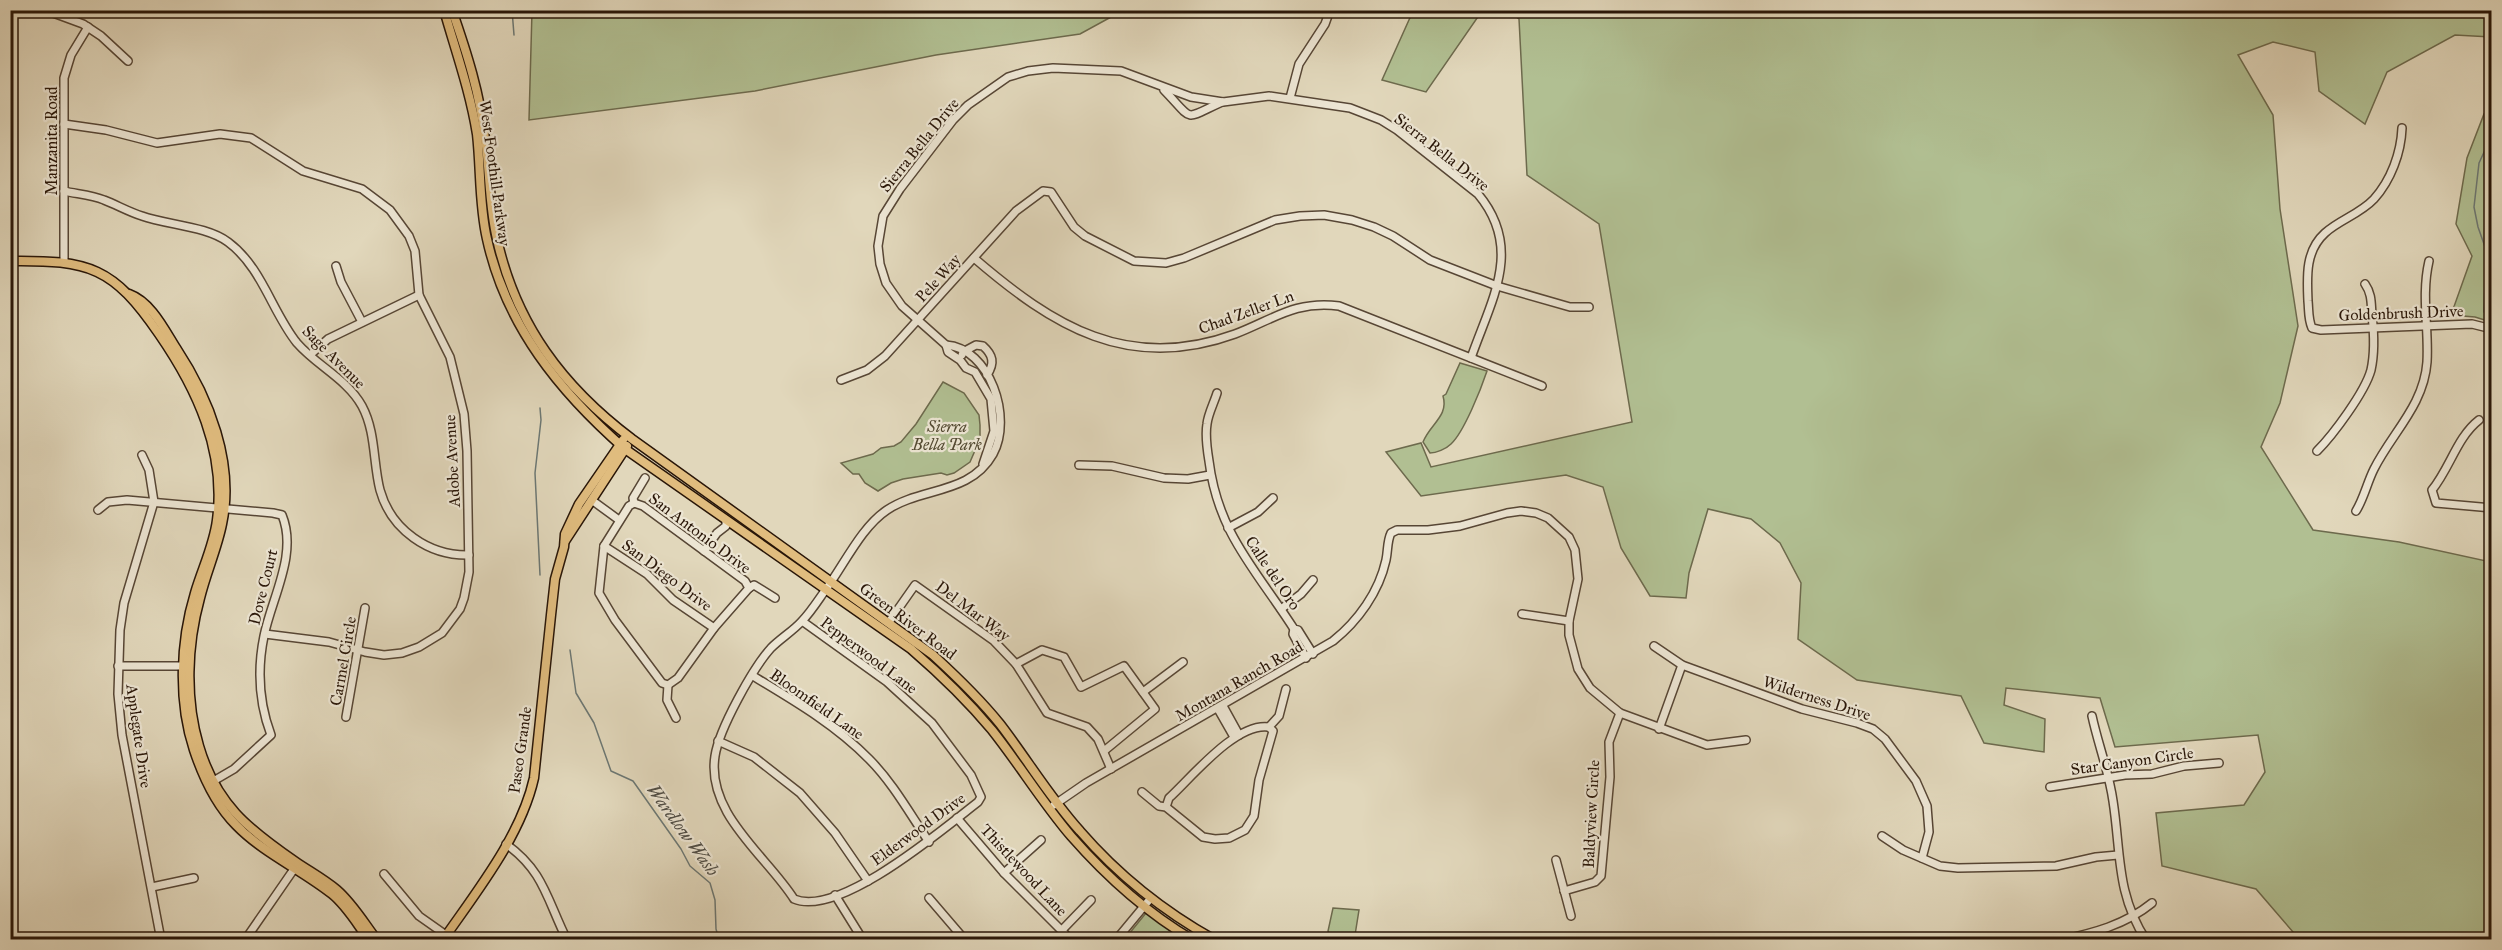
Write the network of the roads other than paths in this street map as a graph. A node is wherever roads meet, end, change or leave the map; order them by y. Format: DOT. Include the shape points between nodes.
graph roads {
  1 [pos="45,10"];
  2 [pos="444,10"];
  3 [pos="452,10"];
  4 [pos="1330,10"];
  5 [pos="88,27"];
  6 [pos="128,61"];
  7 [pos="1163,88"];
  8 [pos="1290,98"];
  9 [pos="1223,102"];
  10 [pos="64,123"];
  11 [pos="2402,128"];
  12 [pos="64,191"];
  13 [pos="974,258"];
  14 [pos="10,261"];
  15 [pos="64,261"];
  16 [pos="2429,261"];
  17 [pos="336,266"];
  18 [pos="2365,284"];
  19 [pos="1497,286"];
  20 [pos="419,295"];
  21 [pos="1589,307"];
  22 [pos="918,321"];
  23 [pos="362,322"];
  24 [pos="2426,325"];
  25 [pos="2373,327"];
  26 [pos="2492,329"];
  27 [pos="946,345"];
  28 [pos="963,352"];
  29 [pos="310,355"];
  30 [pos="1471,358"];
  31 [pos="960,360"];
  32 [pos="987,375"];
  33 [pos="841,380"];
  34 [pos="1542,386"];
  35 [pos="1217,393"];
  36 [pos="2479,420"];
  37 [pos="629,437"];
  38 [pos="622,447"];
  39 [pos="2318,451"];
  40 [pos="142,455"];
  41 [pos="1079,465"];
  42 [pos="982,466"];
  43 [pos="1210,475"];
  44 [pos="645,478"];
  45 [pos="1273,498"];
  46 [pos="592,501"];
  47 [pos="154,502"];
  48 [pos="634,503"];
  49 [pos="2492,508"];
  50 [pos="220,509"];
  51 [pos="98,510"];
  52 [pos="2356,511"];
  53 [pos="619,520"];
  54 [pos="727,520"];
  55 [pos="1228,528"];
  56 [pos="717,533"];
  57 [pos="565,541"];
  58 [pos="604,546"];
  59 [pos="789,550"];
  60 [pos="704,551"];
  61 [pos="469,555"];
  62 [pos="1313,580"];
  63 [pos="831,582"];
  64 [pos="748,588"];
  65 [pos="825,590"];
  66 [pos="775,598"];
  67 [pos="365,608"];
  68 [pos="1281,609"];
  69 [pos="1522,615"];
  70 [pos="802,621"];
  71 [pos="1569,621"];
  72 [pos="890,622"];
  73 [pos="714,628"];
  74 [pos="265,634"];
  75 [pos="1654,646"];
  76 [pos="358,651"];
  77 [pos="1309,656"];
  78 [pos="1183,662"];
  79 [pos="1016,664"];
  80 [pos="1682,665"];
  81 [pos="118,666"];
  82 [pos="187,666"];
  83 [pos="753,676"];
  84 [pos="668,685"];
  85 [pos="1286,689"];
  86 [pos="1143,692"];
  87 [pos="1221,707"];
  88 [pos="1620,713"];
  89 [pos="2092,716"];
  90 [pos="346,717"];
  91 [pos="676,718"];
  92 [pos="1269,727"];
  93 [pos="1659,729"];
  94 [pos="1237,736"];
  95 [pos="1746,740"];
  96 [pos="718,741"];
  97 [pos="1104,751"];
  98 [pos="2219,763"];
  99 [pos="1111,769"];
  100 [pos="2108,778"];
  101 [pos="211,783"];
  102 [pos="2050,787"];
  103 [pos="1142,792"];
  104 [pos="981,797"];
  105 [pos="1057,803"];
  106 [pos="1166,807"];
  107 [pos="1049,808"];
  108 [pos="957,818"];
  109 [pos="1882,836"];
  110 [pos="1041,840"];
  111 [pos="929,842"];
  112 [pos="506,844"];
  113 [pos="2118,855"];
  114 [pos="1922,858"];
  115 [pos="1556,860"];
  116 [pos="295,866"];
  117 [pos="1004,873"];
  118 [pos="384,874"];
  119 [pos="194,878"];
  120 [pos="868,881"];
  121 [pos="152,887"];
  122 [pos="1564,891"];
  123 [pos="835,895"];
  124 [pos="929,898"];
  125 [pos="1091,900"];
  126 [pos="1147,902"];
  127 [pos="2151,903"];
  128 [pos="1571,916"];
  129 [pos="2133,916"];
  130 [pos="1062,930"];
  131 [pos="444,937"];
  132 [pos="161,939"];
  133 [pos="245,939"];
  134 [pos="369,939"];
  135 [pos="377,939"];
  136 [pos="567,939"];
  137 [pos="863,939"];
  138 [pos="966,939"];
  139 [pos="1071,939"];
  140 [pos="1116,939"];
  141 [pos="1193,939"];
  142 [pos="1215,939"];
  143 [pos="2061,939"];
  144 [pos="2146,939"];
  1 -- 5 [label="street"];
  2 -- 38 [label="main road, West Foothill Parkway" via="471,101 487,239 513,311 535,352 582,411"];
  3 -- 37 [label="main road, West Foothill Parkway" via="477,93 496,238 508,277 530,326 562,375 593,408"];
  4 -- 8 [label="street" via="1299,64"];
  5 -- 6 [label="street"];
  5 -- 10 [label="street, Manzanita Road" via="71,55 64,78"];
  7 -- 9 [label="street, Sierra Bella Drive"];
  7 -- 9 [label="street, Sierra Bella Drive" via="1177,107 1190,116"];
  7 -- 22 [label="street, Sierra Bella Drive" via="1121,71 1053,68 1008,77 968,105 889,204 879,230 880,264 886,283"];
  8 -- 9 [label="street, Sierra Bella Drive" via="1269,96"];
  8 -- 19 [label="street, Sierra Bella Drive" via="1350,108 1381,120 1478,194 1492,214 1501,241 1503,256"];
  10 -- 12 [label="street, Manzanita Road"];
  10 -- 20 [label="street, Adobe Avenue" via="157,143 206,134 235,134 263,145 303,171 362,189 390,210 409,236 415,250"];
  11 -- 25 [label="street, Goldenbrush Drive" via="2401,148 2383,186 2373,200 2325,232 2309,259 2308,319 2312,328"];
  12 -- 15 [label="street, Manzanita Road"];
  12 -- 29 [label="street, Sage Avenue" via="102,199 141,216 212,234 228,242 256,276 297,343"];
  13 -- 19 [label="street, Pele Way" via="1016,211 1043,191 1051,192 1074,227 1134,261 1166,263 1275,220 1324,215 1374,227 1430,261"];
  13 -- 22 [label="street, Pele Way"];
  13 -- 30 [label="street, Chad Zeller Ln" via="1030,303 1081,331 1120,344 1192,346 1304,305 1321,303 1338,306"];
  14 -- 15 [label="main road"];
  15 -- 50 [label="main road" via="104,275 129,293 179,364 211,438 218,467"];
  16 -- 24 [label="street" via="2424,282"];
  17 -- 23 [label="street"];
  18 -- 25 [label="street" via="2370,291"];
  19 -- 21 [label="street" via="1569,308"];
  19 -- 30 [label="street, Sierra Bella Drive"];
  20 -- 23 [label="street"];
  20 -- 61 [label="street, Adobe Avenue" via="450,357 464,414"];
  22 -- 27 [label="street, Sierra Bella Drive"];
  22 -- 33 [label="street, Pele Way" via="867,370"];
  23 -- 29 [label="street" via="328,339"];
  24 -- 25 [label="street, Goldenbrush Drive"];
  24 -- 26 [label="street, Goldenbrush Drive" via="2472,324"];
  24 -- 52 [label="street" via="2427,363 2418,398 2374,468"];
  25 -- 39 [label="street" via="2373,356 2367,380"];
  27 -- 28 [label="street, Sierra Bella Drive"];
  27 -- 31 [label="street, Sierra Bella Drive" via="948,352"];
  28 -- 31 [label="street"];
  28 -- 32 [label="street, Sierra Bella Drive" via="973,357"];
  28 -- 32 [label="street" via="983,346 993,360"];
  29 -- 61 [label="street, Sage Avenue" via="345,385 362,406 370,427 380,491 396,522 427,546"];
  30 -- 34 [label="street, Chad Zeller Ln"];
  31 -- 42 [label="street, Sierra Bella Drive" via="983,382 991,399 994,431"];
  32 -- 42 [label="street, Sierra Bella Drive" via="999,400 1001,421 995,450"];
  35 -- 43 [label="street, Calle del Oro" via="1207,424"];
  36 -- 49 [label="street" via="2469,428 2432,496 2436,503 2447,506"];
  37 -- 38 [label="main road, Paseo Grande"];
  37 -- 59 [label="main road, Green River Road"];
  38 -- 46 [label="main road, Paseo Grande"];
  38 -- 54 [label="main road, Green River Road"];
  38 -- 57 [label="main road, Paseo Grande" via="573,514"];
  40 -- 47 [label="street" via="149,470"];
  41 -- 43 [label="street" via="1112,466 1164,478"];
  42 -- 63 [label="street, Sierra Bella Drive" via="954,486 899,502 885,511"];
  43 -- 55 [label="street, Calle del Oro"];
  44 -- 48 [label="street"];
  45 -- 55 [label="street" via="1252,516"];
  46 -- 53 [label="street"];
  46 -- 57 [label="main road, Paseo Grande"];
  47 -- 50 [label="street, Dove Court"];
  47 -- 51 [label="street, Dove Court" via="108,502"];
  47 -- 81 [label="street, Applegate Drive" via="124,603"];
  48 -- 53 [label="street"];
  48 -- 60 [label="street, San Antonio Drive"];
  50 -- 74 [label="street, Dove Court" via="282,515 286,526 285,562"];
  50 -- 82 [label="main road" via="194,596"];
  53 -- 58 [label="street"];
  54 -- 59 [label="main road" via="734,518 765,540"];
  54 -- 65 [label="main road, Green River Road"];
  55 -- 68 [label="street, Calle del Oro" via="1244,559"];
  56 -- 60 [label="street"];
  57 -- 112 [label="main road, Paseo Grande" via="552,603 534,777 523,815"];
  58 -- 73 [label="street, San Diego Drive" via="647,574 673,600"];
  58 -- 84 [label="street" via="599,586 603,603 662,683"];
  59 -- 63 [label="main road, Green River Road"];
  60 -- 64 [label="street, San Antonio Drive" via="745,581"];
  61 -- 76 [label="street, Adobe Avenue" via="464,598 442,633 402,652 384,655"];
  62 -- 68 [label="street"];
  63 -- 65 [label="street, Sierra Bella Drive"];
  63 -- 72 [label="main road, Green River Road"];
  64 -- 66 [label="street" via="754,585"];
  64 -- 73 [label="street"];
  65 -- 70 [label="street, Sierra Bella Drive"];
  65 -- 107 [label="main road, Green River Road" via="911,649 950,684 993,731"];
  67 -- 76 [label="street, Carmel Circle"];
  68 -- 77 [label="street, Calle del Oro" via="1298,630"];
  69 -- 71 [label="street"];
  70 -- 83 [label="street, Sierra Bella Drive" via="771,649"];
  70 -- 104 [label="street, Pepperwood Lane" via="888,682 932,723 971,776"];
  71 -- 77 [label="street, Montana Ranch Road" via="1578,579 1575,550 1569,537 1548,518 1521,511 1460,526 1391,533 1379,581 1359,615 1334,641"];
  71 -- 88 [label="street" via="1571,649 1578,669 1590,688"];
  72 -- 79 [label="street, Del Mar Way" via="915,585 994,641"];
  72 -- 105 [label="main road, Green River Road" via="960,680 998,722"];
  73 -- 84 [label="street" via="678,678"];
  74 -- 76 [label="street, Adobe Avenue" via="329,642"];
  74 -- 101 [label="street, Dove Court" via="260,670 262,710 271,735 234,769"];
  75 -- 80 [label="street, Wilderness Drive"];
  76 -- 90 [label="street, Carmel Circle"];
  77 -- 87 [label="street, Montana Ranch Road"];
  78 -- 86 [label="street"];
  79 -- 86 [label="street" via="1042,650 1064,657 1081,687 1124,666"];
  79 -- 97 [label="street, Del Mar Way" via="1047,713 1087,727"];
  80 -- 93 [label="street"];
  80 -- 114 [label="street, Wilderness Drive" via="1802,709 1857,723 1886,739 1916,781 1927,806 1929,832"];
  81 -- 82 [label="street"];
  81 -- 121 [label="street, Applegate Drive" via="122,735"];
  82 -- 101 [label="main road" via="189,729 193,748"];
  83 -- 96 [label="street, Sierra Bella Drive"];
  83 -- 111 [label="street, Bloomfield Lane" via="835,729 870,759"];
  84 -- 91 [label="street" via="667,700"];
  85 -- 92 [label="street" via="1279,716"];
  86 -- 97 [label="street" via="1155,709"];
  87 -- 94 [label="street"];
  87 -- 99 [label="street, Montana Ranch Road"];
  88 -- 93 [label="street"];
  88 -- 122 [label="street, Baldyview Circle" via="1608,748 1610,777 1601,876 1595,882"];
  89 -- 100 [label="street"];
  92 -- 94 [label="street" via="1259,726"];
  92 -- 106 [label="street" via="1273,731 1254,816 1245,830 1229,838 1203,837"];
  93 -- 95 [label="street" via="1707,745"];
  94 -- 106 [label="street" via="1169,798"];
  96 -- 120 [label="street" via="754,757 800,793 835,833"];
  96 -- 123 [label="street, Elderwood Drive" via="716,781 736,827 794,899 809,902"];
  97 -- 99 [label="street, Del Mar Way"];
  98 -- 100 [label="street, Star Canyon Circle"];
  99 -- 105 [label="street, Montana Ranch Road"];
  100 -- 102 [label="street, Star Canyon Circle"];
  100 -- 113 [label="street"];
  101 -- 116 [label="main road" via="241,821"];
  103 -- 106 [label="street"];
  104 -- 108 [label="street, Elderwood Drive"];
  105 -- 107 [label="street, Montana Ranch Road"];
  105 -- 126 [label="main road, Green River Road"];
  107 -- 126 [label="main road, Green River Road" via="1093,860"];
  108 -- 111 [label="street, Elderwood Drive"];
  108 -- 117 [label="street, Thistlewood Lane"];
  109 -- 114 [label="street"];
  110 -- 117 [label="street"];
  111 -- 120 [label="street, Elderwood Drive"];
  112 -- 131 [label="main road, Paseo Grande"];
  112 -- 136 [label="street" via="534,867"];
  113 -- 114 [label="street" via="2056,866 1958,868"];
  113 -- 129 [label="street" via="2124,893"];
  115 -- 122 [label="street, Baldyview Circle"];
  116 -- 133 [label="street"];
  116 -- 134 [label="main road" via="333,895"];
  116 -- 135 [label="main road" via="337,890"];
  117 -- 130 [label="street, Thistlewood Lane"];
  118 -- 131 [label="street" via="419,916"];
  119 -- 121 [label="street"];
  120 -- 123 [label="street, Elderwood Drive"];
  121 -- 132 [label="street, Applegate Drive"];
  122 -- 128 [label="street, Baldyview Circle"];
  123 -- 137 [label="street"];
  124 -- 138 [label="street"];
  125 -- 130 [label="street"];
  126 -- 140 [label="street"];
  126 -- 141 [label="main road, Green River Road"];
  126 -- 142 [label="main road, Green River Road"];
  127 -- 129 [label="street"];
  129 -- 143 [label="street" via="2093,933"];
  129 -- 144 [label="street"];
  130 -- 139 [label="street, Thistlewood Lane"];
}
